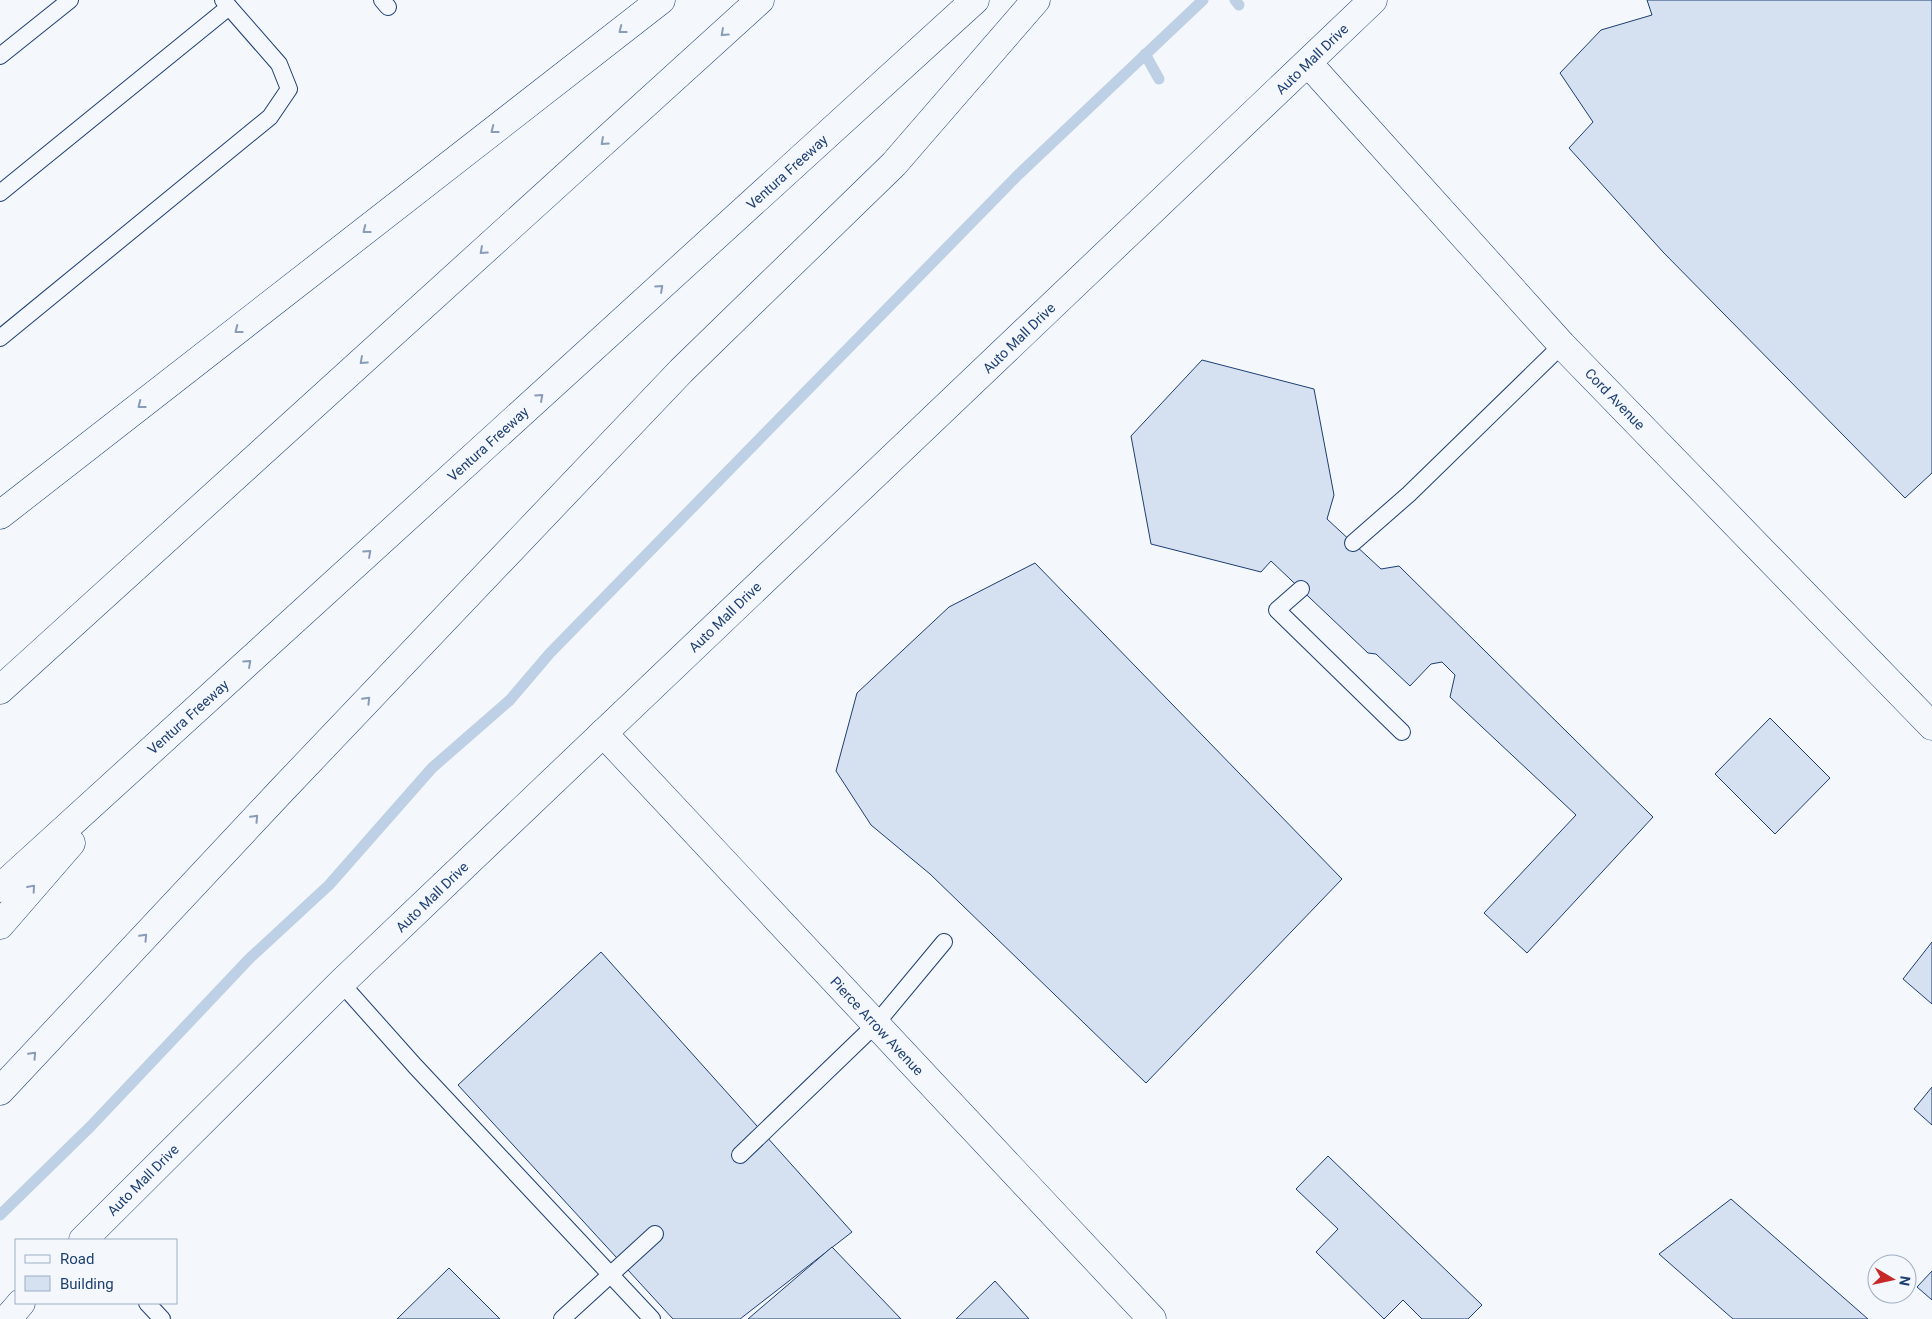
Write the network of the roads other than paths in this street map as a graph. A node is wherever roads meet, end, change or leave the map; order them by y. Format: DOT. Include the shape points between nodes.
graph roads {
  1 [pos="70,0"];
  2 [pos="661,0"];
  3 [pos="760,0"];
  4 [pos="975,0"];
  5 [pos="1036,0"];
  6 [pos="1373,0"];
  7 [pos="226,3"];
  8 [pos="0,56"];
  9 [pos="1308,63"];
  10 [pos="0,193"];
  11 [pos="0,338"];
  12 [pos="1562,345"];
  13 [pos="0,515"];
  14 [pos="1353,543"];
  15 [pos="1301,589"];
  16 [pos="0,690"];
  17 [pos="1932,726"];
  18 [pos="1402,732"];
  19 [pos="603,733"];
  20 [pos="160,742"];
  21 [pos="0,888"];
  22 [pos="0,925"];
  23 [pos="944,942"];
  24 [pos="341,983"];
  25 [pos="875,1024"];
  26 [pos="0,1091"];
  27 [pos="740,1155"];
  28 [pos="654,1234"];
  29 [pos="84,1239"];
  30 [pos="610,1275"];
  31 [pos="20,1304"];
  32 [pos="148,1304"];
  33 [pos="7,1319"];
  34 [pos="162,1319"];
  35 [pos="562,1319"];
  36 [pos="652,1319"];
  37 [pos="1152,1319"];
  1 -- 8 [label="lane"];
  2 -- 13 [label="main road, one-way"];
  3 -- 16 [label="main road, one-way"];
  20 -- 4 [label="main road, Ventura Freeway, one-way"];
  26 -- 5 [label="main road, one-way" via="674,378 894,164"];
  6 -- 9 [label="main road, Auto Mall Drive"];
  7 -- 10 [label="lane"];
  7 -- 11 [label="lane" via="279,64 289,89 270,117"];
  9 -- 12 [label="main road, Cord Avenue"];
  9 -- 19 [label="main road, Auto Mall Drive"];
  12 -- 14 [label="lane" via="1409,494"];
  12 -- 17 [label="main road, Cord Avenue"];
  15 -- 18 [label="lane" via="1277,610"];
  19 -- 24 [label="main road, Auto Mall Drive"];
  19 -- 25 [label="main road, Pierce Arrow Avenue"];
  20 -- 21 [label="main road, Ventura Freeway"];
  22 -- 20 [label="main road, one-way"];
  23 -- 25 [label="lane"];
  24 -- 29 [label="main road, Auto Mall Drive"];
  24 -- 30 [label="lane"];
  25 -- 27 [label="lane"];
  25 -- 37 [label="main road, Pierce Arrow Avenue"];
  28 -- 30 [label="lane"];
  30 -- 35 [label="lane"];
  30 -- 36 [label="lane"];
  31 -- 33 [label="main road"];
  32 -- 34 [label="lane"];
}
